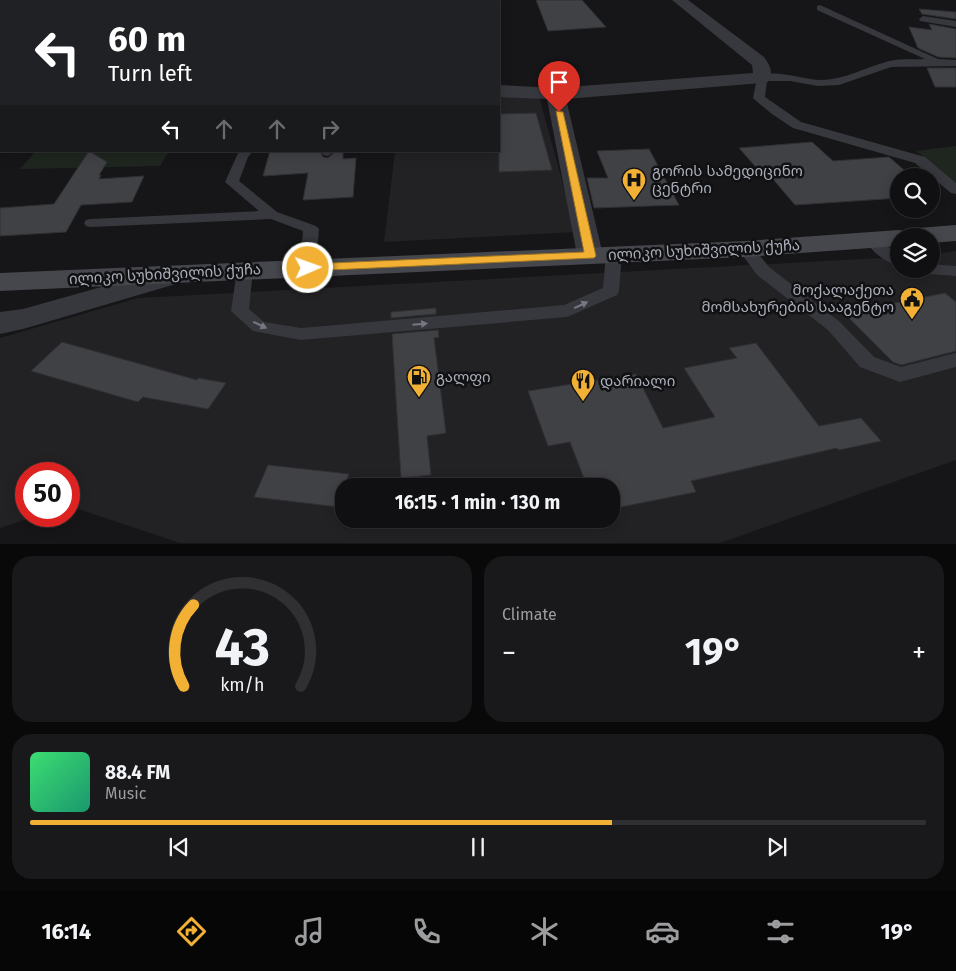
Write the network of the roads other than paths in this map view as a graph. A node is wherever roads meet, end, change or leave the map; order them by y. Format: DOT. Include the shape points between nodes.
graph roads {
  1 [pos="679,0"];
  2 [pos="820,8"];
  3 [pos="923,19"];
  4 [pos="956,24"];
  5 [pos="936,62"];
  6 [pos="956,63"];
  7 [pos="762,78"];
  8 [pos="500,91"];
  9 [pos="555,94"];
  10 [pos="246,152"];
  11 [pos="956,190"];
  12 [pos="272,216"];
  13 [pos="91,223"];
  14 [pos="956,233"];
  15 [pos="940,234"];
  16 [pos="890,239"];
  17 [pos="872,240"];
  18 [pos="746,249"];
  19 [pos="602,255"];
  20 [pos="890,257"];
  21 [pos="308,268"];
  22 [pos="244,270"];
  23 [pos="940,270"];
  24 [pos="956,271"];
  25 [pos="184,272"];
  26 [pos="0,282"];
  27 [pos="0,323"];
  28 [pos="956,360"];
  1 -- 7 [label="street" via="758,61 762,66"];
  2 -- 5 [label="lane"];
  3 -- 4 [label="lane"];
  5 -- 6 [label="lane"];
  5 -- 7 [label="lane" via="890,64 839,82"];
  7 -- 9 [label="street"];
  7 -- 11 [label="lane" via="759,98 797,125 920,160"];
  8 -- 9 [label="street"];
  9 -- 19 [label="street"];
  10 -- 12 [label="lane" via="232,182"];
  12 -- 13 [label="lane"];
  12 -- 21 [label="lane" via="311,229"];
  14 -- 15 [label="main road"];
  16 -- 17 [label="main road, ილიკო სუხიშვილის ქუჩა"];
  17 -- 18 [label="main road, ილიკო სუხიშვილის ქუჩა"];
  17 -- 20 [label="lane"];
  18 -- 19 [label="main road, ილიკო სუხიშვილის ქუჩა"];
  18 -- 28 [label="lane" via="763,271 834,326 867,362 900,375"];
  19 -- 21 [label="main road, ილიკო სუხიშვილის ქუჩა"];
  22 -- 19 [label="lane, one-way" via="240,311 260,327 301,334 567,312 611,291"];
  21 -- 22 [label="main road, ილიკო სუხიშვილის ქუჩა"];
  22 -- 25 [label="main road, ილიკო სუხიშვილის ქუჩა"];
  23 -- 24 [label="lane"];
  25 -- 26 [label="main road, ილიკო სუხიშვილის ქუჩა"];
  25 -- 27 [label="street"];
}
